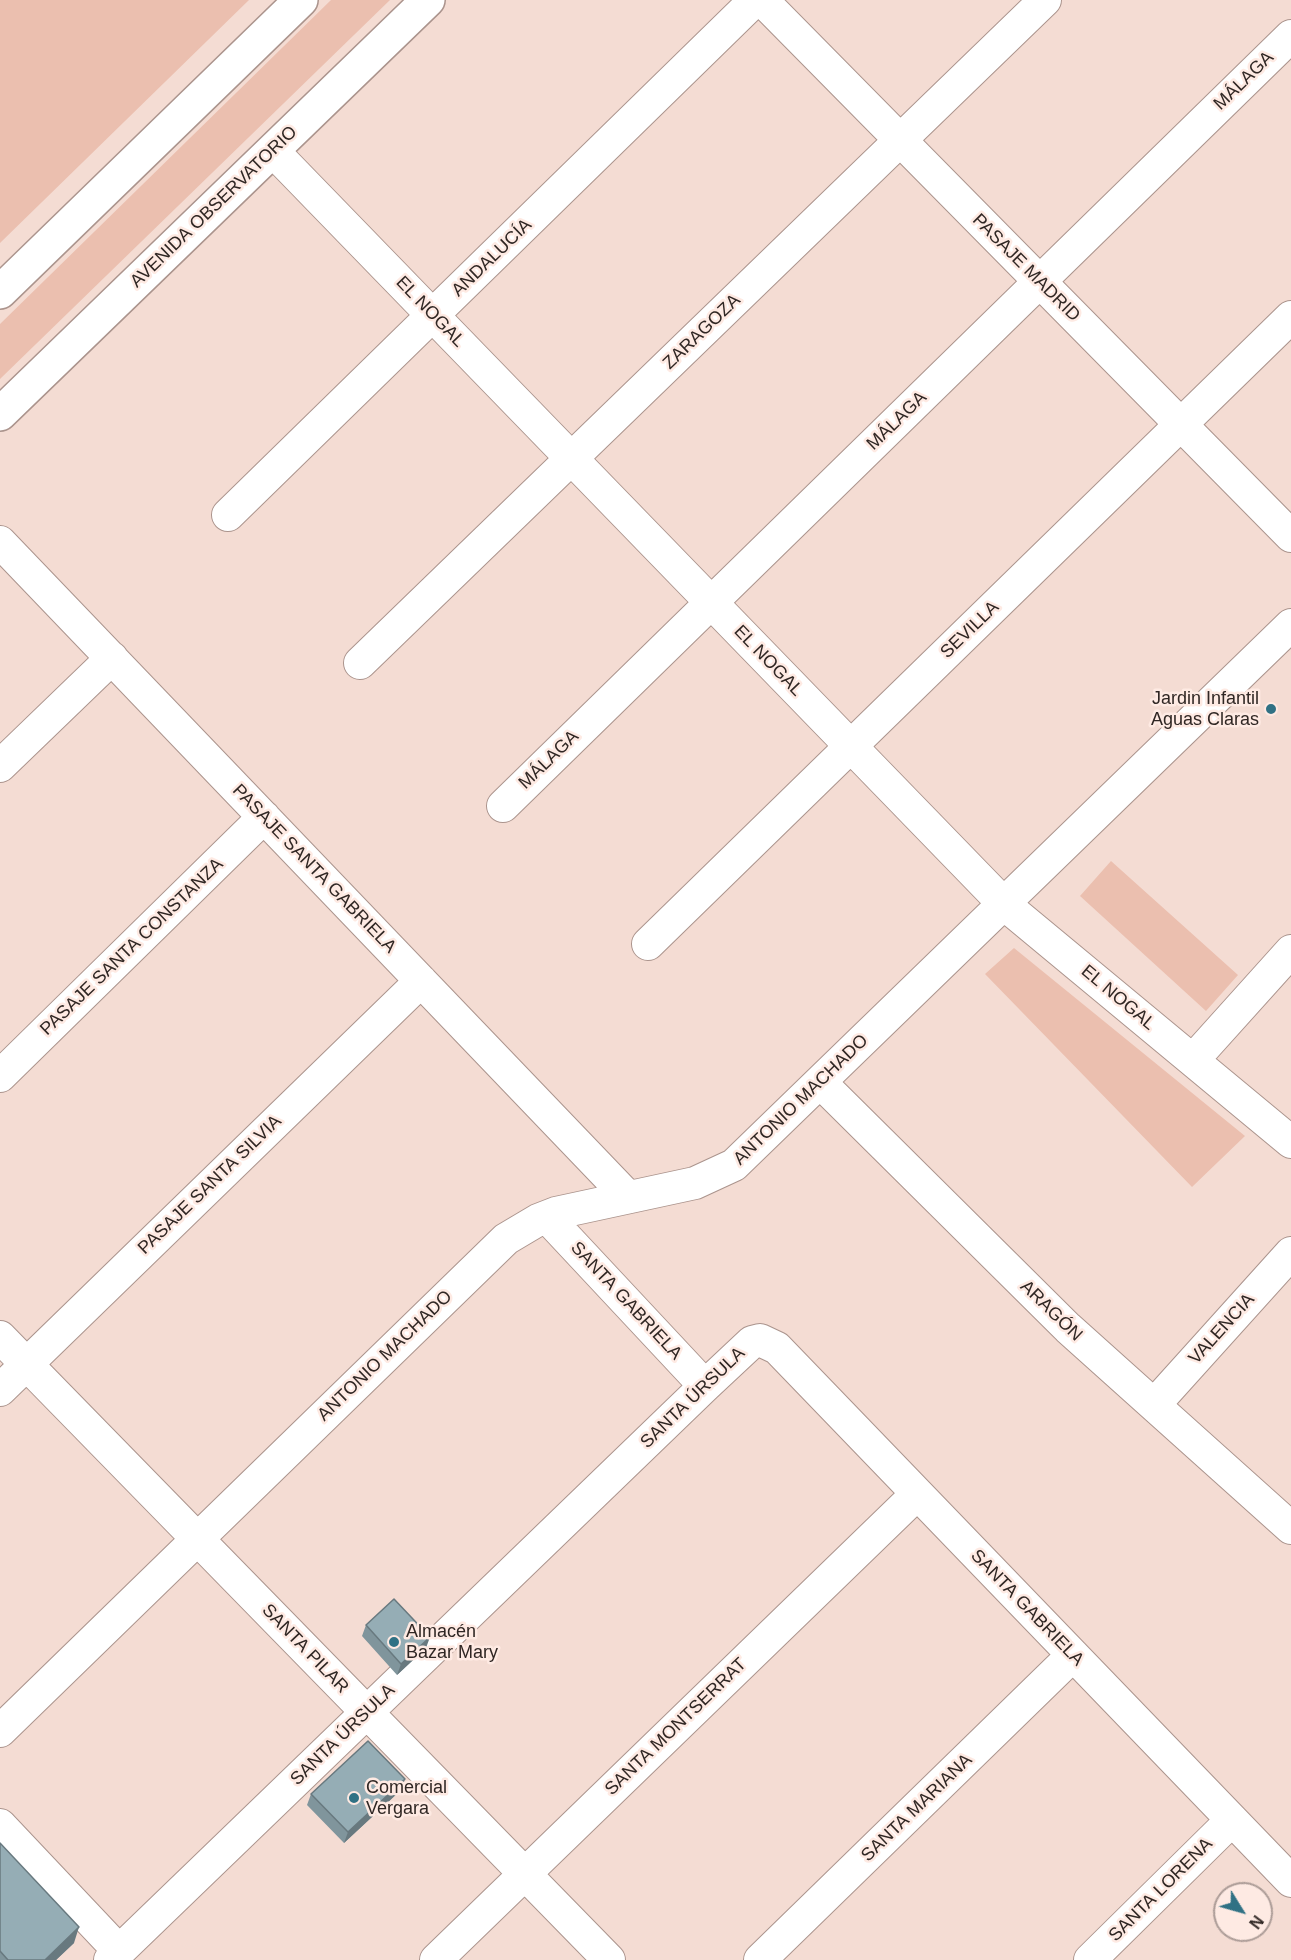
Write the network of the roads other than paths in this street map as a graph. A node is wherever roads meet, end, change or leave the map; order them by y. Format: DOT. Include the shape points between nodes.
graph roads {
  1 [pos="301,0"];
  2 [pos="428,0"];
  3 [pos="755,0"];
  4 [pos="762,0"];
  5 [pos="1045,0"];
  6 [pos="1291,36"];
  7 [pos="900,140"];
  8 [pos="273,151"];
  9 [pos="1040,281"];
  10 [pos="0,292"];
  11 [pos="433,315"];
  12 [pos="1291,317"];
  13 [pos="0,414"];
  14 [pos="1181,424"];
  15 [pos="572,458"];
  16 [pos="228,515"];
  17 [pos="1291,536"];
  18 [pos="0,542"];
  19 [pos="711,602"];
  20 [pos="1291,625"];
  21 [pos="112,658"];
  22 [pos="360,663"];
  23 [pos="851,746"];
  24 [pos="0,766"];
  25 [pos="503,806"];
  26 [pos="264,817"];
  27 [pos="1005,904"];
  28 [pos="648,944"];
  29 [pos="1291,951"];
  30 [pos="421,981"];
  31 [pos="1193,1060"];
  32 [pos="0,1076"];
  33 [pos="820,1082"];
  34 [pos="1291,1142"];
  35 [pos="628,1197"];
  36 [pos="547,1217"];
  37 [pos="1291,1253"];
  38 [pos="0,1337"];
  39 [pos="760,1340"];
  40 [pos="26,1364"];
  41 [pos="705,1386"];
  42 [pos="0,1390"];
  43 [pos="1154,1405"];
  44 [pos="917,1494"];
  45 [pos="1291,1528"];
  46 [pos="197,1539"];
  47 [pos="1073,1655"];
  48 [pos="366,1712"];
  49 [pos="0,1731"];
  50 [pos="1232,1820"];
  51 [pos="0,1825"];
  52 [pos="524,1873"];
  53 [pos="1291,1881"];
  54 [pos="115,1956"];
  55 [pos="436,1960"];
  56 [pos="609,1960"];
  57 [pos="760,1960"];
  58 [pos="1090,1960"];
  1 -- 10 [label="main road"];
  2 -- 8 [label="main road, AVENIDA OBSERVATORIO"];
  3 -- 11 [label="street, ANDALUCÍA"];
  4 -- 7 [label="street, PASAJE MADRID"];
  5 -- 7 [label="street, ZARAGOZA"];
  6 -- 9 [label="street, MÁLAGA"];
  7 -- 9 [label="street, PASAJE MADRID"];
  7 -- 15 [label="street, ZARAGOZA"];
  8 -- 11 [label="street, EL NOGAL"];
  8 -- 13 [label="main road, AVENIDA OBSERVATORIO"];
  9 -- 14 [label="street, PASAJE MADRID"];
  9 -- 19 [label="street, MÁLAGA"];
  11 -- 15 [label="street, EL NOGAL"];
  11 -- 16 [label="street, ANDALUCÍA"];
  12 -- 14 [label="street, SEVILLA"];
  14 -- 17 [label="street, PASAJE MADRID"];
  14 -- 23 [label="street, SEVILLA"];
  15 -- 19 [label="street, EL NOGAL"];
  15 -- 22 [label="street, ZARAGOZA"];
  18 -- 21 [label="street, PASAJE SANTA GABRIELA"];
  19 -- 23 [label="street, EL NOGAL"];
  19 -- 25 [label="street, MÁLAGA"];
  20 -- 27 [label="street, ANTONIO MACHADO"];
  21 -- 24 [label="street"];
  21 -- 26 [label="street, PASAJE SANTA GABRIELA"];
  23 -- 27 [label="street, EL NOGAL"];
  23 -- 28 [label="street, SEVILLA"];
  26 -- 30 [label="street, PASAJE SANTA GABRIELA"];
  26 -- 32 [label="street, PASAJE SANTA CONSTANZA"];
  27 -- 31 [label="street, EL NOGAL"];
  27 -- 33 [label="street, ANTONIO MACHADO"];
  29 -- 31 [label="street"];
  30 -- 35 [label="street, PASAJE SANTA GABRIELA"];
  30 -- 40 [label="street, PASAJE SANTA SILVIA"];
  31 -- 34 [label="street, EL NOGAL"];
  33 -- 35 [label="street, ANTONIO MACHADO" via="746,1155 721,1173"];
  33 -- 43 [label="street, ARAGÓN" via="1021,1283"];
  35 -- 36 [label="street, ANTONIO MACHADO"];
  36 -- 41 [label="street, SANTA GABRIELA"];
  36 -- 46 [label="street, ANTONIO MACHADO" via="522,1228 491,1252"];
  37 -- 43 [label="street, VALENCIA"];
  38 -- 40 [label="street, SANTA PILAR"];
  39 -- 41 [label="street, SANTA ÚRSULA" via="752,1342"];
  39 -- 44 [label="street, SANTA GABRIELA" via="777,1348"];
  40 -- 42 [label="street, PASAJE SANTA SILVIA"];
  40 -- 46 [label="street, SANTA PILAR"];
  41 -- 48 [label="street, SANTA ÚRSULA"];
  43 -- 45 [label="street, ARAGÓN"];
  44 -- 47 [label="street, SANTA GABRIELA"];
  44 -- 52 [label="street, SANTA MONTSERRAT"];
  46 -- 48 [label="street, SANTA PILAR"];
  46 -- 49 [label="street, ANTONIO MACHADO"];
  47 -- 50 [label="street, SANTA GABRIELA"];
  47 -- 57 [label="street, SANTA MARIANA"];
  48 -- 52 [label="street, SANTA PILAR"];
  48 -- 54 [label="street, SANTA ÚRSULA"];
  50 -- 53 [label="street, SANTA GABRIELA"];
  50 -- 58 [label="street, SANTA LORENA"];
  51 -- 54 [label="street"];
  52 -- 55 [label="street, SANTA MONTSERRAT"];
  52 -- 56 [label="street, SANTA PILAR"];
}
